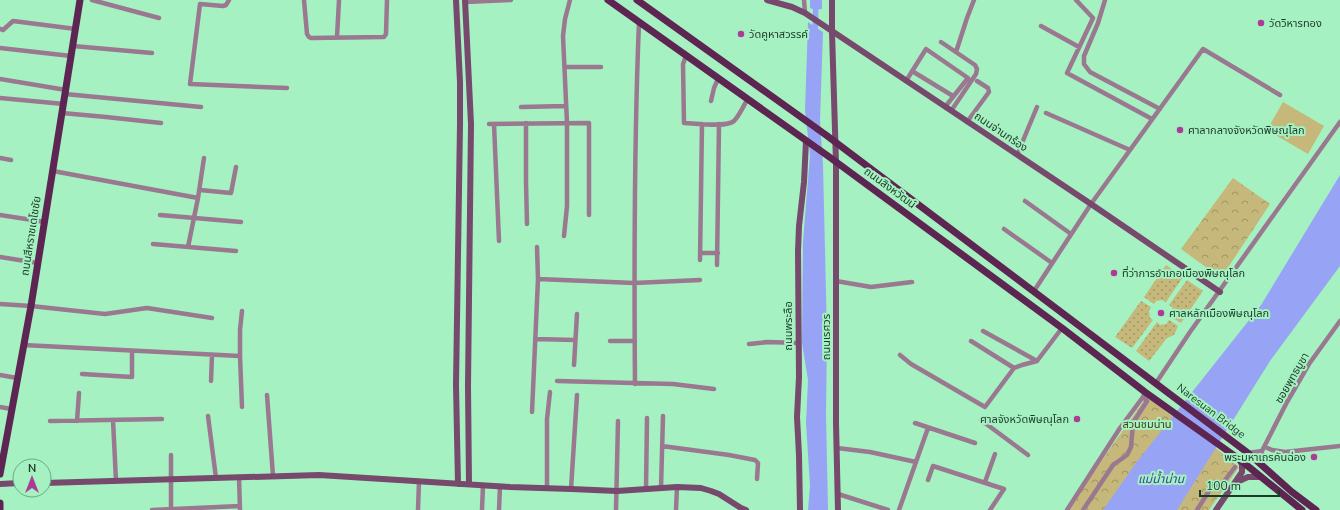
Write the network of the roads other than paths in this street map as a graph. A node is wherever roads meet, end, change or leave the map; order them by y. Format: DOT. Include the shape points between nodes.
graph roads {
  1 [pos="80,0"];
  2 [pos="92,0"];
  3 [pos="229,0"];
  4 [pos="304,0"];
  5 [pos="339,0"];
  6 [pos="387,0"];
  7 [pos="456,0"];
  8 [pos="511,0"];
  9 [pos="570,0"];
  10 [pos="608,0"];
  11 [pos="637,0"];
  12 [pos="766,0"];
  13 [pos="804,0"];
  14 [pos="832,0"];
  15 [pos="974,0"];
  16 [pos="1076,0"];
  17 [pos="1105,0"];
  18 [pos="465,1"];
  19 [pos="804,13"];
  20 [pos="159,18"];
  21 [pos="639,22"];
  22 [pos="1041,26"];
  23 [pos="76,28"];
  24 [pos="0,30"];
  25 [pos="832,32"];
  26 [pos="337,37"];
  27 [pos="941,42"];
  28 [pos="73,46"];
  29 [pos="1079,47"];
  30 [pos="0,48"];
  31 [pos="956,52"];
  32 [pos="152,53"];
  33 [pos="72,56"];
  34 [pos="686,56"];
  35 [pos="564,67"];
  36 [pos="601,67"];
  37 [pos="912,71"];
  38 [pos="718,78"];
  39 [pos="0,79"];
  40 [pos="906,81"];
  41 [pos="977,81"];
  42 [pos="287,88"];
  43 [pos="65,92"];
  44 [pos="1280,95"];
  45 [pos="953,96"];
  46 [pos="0,98"];
  47 [pos="747,100"];
  48 [pos="711,101"];
  49 [pos="64,104"];
  50 [pos="566,106"];
  51 [pos="1037,106"];
  52 [pos="201,107"];
  53 [pos="521,107"];
  54 [pos="1160,108"];
  55 [pos="948,109"];
  56 [pos="62,113"];
  57 [pos="1046,113"];
  58 [pos="1152,119"];
  59 [pos="967,122"];
  60 [pos="1340,122"];
  61 [pos="161,123"];
  62 [pos="526,123"];
  63 [pos="567,123"];
  64 [pos="702,124"];
  65 [pos="719,124"];
  66 [pos="806,141"];
  67 [pos="834,141"];
  68 [pos="1130,150"];
  69 [pos="1017,155"];
  70 [pos="0,158"];
  71 [pos="204,158"];
  72 [pos="11,160"];
  73 [pos="836,163"];
  74 [pos="236,167"];
  75 [pos="53,171"];
  76 [pos="200,190"];
  77 [pos="198,198"];
  78 [pos="1026,201"];
  79 [pos="1091,204"];
  80 [pos="0,215"];
  81 [pos="160,215"];
  82 [pos="589,215"];
  83 [pos="194,218"];
  84 [pos="45,222"];
  85 [pos="241,222"];
  86 [pos="527,224"];
  87 [pos="1004,229"];
  88 [pos="1071,234"];
  89 [pos="564,236"];
  90 [pos="498,240"];
  91 [pos="153,244"];
  92 [pos="188,247"];
  93 [pos="537,247"];
  94 [pos="236,251"];
  95 [pos="700,253"];
  96 [pos="718,253"];
  97 [pos="0,257"];
  98 [pos="700,260"];
  99 [pos="38,263"];
  100 [pos="1052,263"];
  101 [pos="717,265"];
  102 [pos="538,279"];
  103 [pos="700,280"];
  104 [pos="836,282"];
  105 [pos="912,282"];
  106 [pos="634,283"];
  107 [pos="1034,291"];
  108 [pos="1220,292"];
  109 [pos="1026,302"];
  110 [pos="0,304"];
  111 [pos="31,306"];
  112 [pos="242,311"];
  113 [pos="577,314"];
  114 [pos="212,318"];
  115 [pos="1340,321"];
  116 [pos="1062,328"];
  117 [pos="983,331"];
  118 [pos="535,339"];
  119 [pos="575,340"];
  120 [pos="635,341"];
  121 [pos="971,341"];
  122 [pos="610,342"];
  123 [pos="798,343"];
  124 [pos="749,344"];
  125 [pos="23,345"];
  126 [pos="132,350"];
  127 [pos="212,355"];
  128 [pos="900,355"];
  129 [pos="240,356"];
  130 [pos="1036,361"];
  131 [pos="574,365"];
  132 [pos="1014,368"];
  133 [pos="82,374"];
  134 [pos="0,375"];
  135 [pos="17,378"];
  136 [pos="210,381"];
  137 [pos="557,381"];
  138 [pos="635,384"];
  139 [pos="1158,385"];
  140 [pos="714,389"];
  141 [pos="550,392"];
  142 [pos="79,393"];
  143 [pos="577,395"];
  144 [pos="1144,395"];
  145 [pos="267,396"];
  146 [pos="1155,399"];
  147 [pos="0,407"];
  148 [pos="242,407"];
  149 [pos="11,409"];
  150 [pos="532,412"];
  151 [pos="208,416"];
  152 [pos="663,416"];
  153 [pos="647,418"];
  154 [pos="162,419"];
  155 [pos="113,420"];
  156 [pos="618,420"];
  157 [pos="982,420"];
  158 [pos="50,421"];
  159 [pos="77,421"];
  160 [pos="915,423"];
  161 [pos="928,428"];
  162 [pos="3,435"];
  163 [pos="975,443"];
  164 [pos="662,446"];
  165 [pos="1340,446"];
  166 [pos="837,448"];
  167 [pos="1264,449"];
  168 [pos="1248,453"];
  169 [pos="995,454"];
  170 [pos="170,455"];
  171 [pos="1028,455"];
  172 [pos="916,462"];
  173 [pos="1241,462"];
  174 [pos="1261,465"];
  175 [pos="1235,467"];
  176 [pos="0,474"];
  177 [pos="273,476"];
  178 [pos="239,477"];
  179 [pos="1260,477"];
  180 [pos="216,478"];
  181 [pos="171,479"];
  182 [pos="757,479"];
  183 [pos="928,480"];
  184 [pos="116,481"];
  185 [pos="419,481"];
  186 [pos="985,482"];
  187 [pos="1236,482"];
  188 [pos="12,483"];
  189 [pos="52,483"];
  190 [pos="0,484"];
  191 [pos="458,484"];
  192 [pos="469,484"];
  193 [pos="483,485"];
  194 [pos="500,486"];
  195 [pos="676,487"];
  196 [pos="547,488"];
  197 [pos="662,488"];
  198 [pos="571,490"];
  199 [pos="646,490"];
  200 [pos="617,491"];
  201 [pos="838,494"];
  202 [pos="240,508"];
  203 [pos="152,510"];
  204 [pos="171,510"];
  205 [pos="418,510"];
  206 [pos="482,510"];
  207 [pos="499,510"];
  208 [pos="616,510"];
  209 [pos="676,510"];
  210 [pos="746,510"];
  211 [pos="800,510"];
  212 [pos="838,510"];
  213 [pos="888,510"];
  214 [pos="899,510"];
  215 [pos="990,510"];
  216 [pos="1067,510"];
  217 [pos="1083,510"];
  218 [pos="1196,510"];
  219 [pos="1216,510"];
  220 [pos="1302,510"];
  221 [pos="1316,510"];
  1 -- 23 [label="main road, ถนนสีหราชเดโชชัย"];
  2 -- 20 [label="street"];
  3 -- 42 [label="street" via="222,6 200,4 190,84"];
  4 -- 26 [label="street" via="308,37"];
  5 -- 26 [label="street"];
  6 -- 26 [label="street" via="385,36"];
  7 -- 191 [label="street" via="460,82 456,386"];
  8 -- 18 [label="street"];
  9 -- 35 [label="street" via="563,36"];
  10 -- 21 [label="main road, ถนนสิงหวัฒน์"];
  11 -- 67 [label="main road, ถนนสิงหวัฒน์"];
  12 -- 19 [label="street, ถนนจ่านกร้อง"];
  13 -- 19 [label="street"];
  14 -- 25 [label="street, ถนนเรศวร"];
  15 -- 31 [label="street"];
  16 -- 29 [label="street" via="1093,18"];
  17 -- 54 [label="street" via="1084,56 1086,68"];
  18 -- 192 [label="street" via="471,124"];
  19 -- 25 [label="street, ถนนจ่านกร้อง"];
  21 -- 34 [label="main road, ถนนสิงหวัฒน์"];
  21 -- 106 [label="street"];
  22 -- 29 [label="street"];
  23 -- 24 [label="street" via="13,21"];
  23 -- 28 [label="main road, ถนนสีหราชเดโชชัย"];
  25 -- 40 [label="street, ถนนจ่านกร้อง"];
  25 -- 67 [label="street, ถนนเรศวร"];
  27 -- 31 [label="street"];
  28 -- 32 [label="street"];
  28 -- 33 [label="main road, ถนนสีหราชเดโชชัย"];
  29 -- 58 [label="street" via="1068,73"];
  30 -- 33 [label="street"];
  31 -- 55 [label="street" via="975,65 977,70"];
  33 -- 43 [label="main road, ถนนสีหราชเดโชชัย"];
  34 -- 38 [label="main road, ถนนสิงหวัฒน์"];
  34 -- 64 [label="street" via="683,64 684,122"];
  35 -- 36 [label="street"];
  35 -- 50 [label="street"];
  37 -- 40 [label="street"];
  37 -- 45 [label="street"];
  37 -- 45 [label="street" via="926,49 968,78"];
  38 -- 47 [label="main road, ถนนสิงหวัฒน์"];
  38 -- 48 [label="street"];
  39 -- 43 [label="street"];
  40 -- 55 [label="street, ถนนจ่านกร้อง"];
  41 -- 59 [label="street" via="988,88 988,93"];
  43 -- 49 [label="main road, ถนนสีหราชเดโชชัย"];
  43 -- 52 [label="street"];
  44 -- 54 [label="street" via="1203,49"];
  45 -- 55 [label="street"];
  46 -- 49 [label="street"];
  47 -- 65 [label="street" via="734,121"];
  47 -- 66 [label="main road, ถนนสิงหวัฒน์"];
  49 -- 56 [label="main road, ถนนสีหราชเดโชชัย"];
  50 -- 53 [label="street"];
  50 -- 63 [label="street"];
  51 -- 69 [label="street"];
  54 -- 58 [label="street"];
  55 -- 59 [label="street, ถนนจ่านกร้อง"];
  56 -- 61 [label="street"];
  56 -- 75 [label="main road, ถนนสีหราชเดโชชัย"];
  57 -- 68 [label="street"];
  58 -- 68 [label="street"];
  59 -- 69 [label="street, ถนนจ่านกร้อง"];
  60 -- 108 [label="street"];
  62 -- 63 [label="street"];
  62 -- 86 [label="street"];
  62 -- 90 [label="street" via="492,124"];
  63 -- 82 [label="street" via="589,124"];
  63 -- 89 [label="street" via="567,206"];
  64 -- 65 [label="street"];
  64 -- 95 [label="street"];
  65 -- 96 [label="street"];
  66 -- 73 [label="main road, ถนนสิงหวัฒน์"];
  66 -- 123 [label="street, ถนนพระลือ" via="798,245"];
  67 -- 73 [label="street, ถนนเรศวร"];
  67 -- 107 [label="main road, ถนนสิงหวัฒน์"];
  68 -- 79 [label="street"];
  69 -- 79 [label="street, ถนนจ่านกร้อง"];
  70 -- 72 [label="street"];
  71 -- 76 [label="street"];
  73 -- 104 [label="street, ถนนเรศวร"];
  73 -- 109 [label="main road, ถนนสิงหวัฒน์"];
  74 -- 76 [label="street" via="231,194"];
  75 -- 77 [label="street"];
  75 -- 84 [label="main road, ถนนสีหราชเดโชชัย"];
  76 -- 77 [label="street"];
  77 -- 83 [label="street"];
  78 -- 88 [label="street"];
  79 -- 88 [label="street"];
  79 -- 108 [label="street, ถนนจ่านกร้อง"];
  80 -- 84 [label="street"];
  81 -- 83 [label="street"];
  83 -- 85 [label="street"];
  83 -- 92 [label="street"];
  84 -- 99 [label="main road, ถนนสีหราชเดโชชัย"];
  87 -- 100 [label="street"];
  88 -- 100 [label="street"];
  91 -- 92 [label="street"];
  92 -- 94 [label="street"];
  93 -- 102 [label="street"];
  95 -- 96 [label="street"];
  95 -- 98 [label="street"];
  96 -- 101 [label="street"];
  97 -- 99 [label="street"];
  99 -- 111 [label="main road, ถนนสีหราชเดโชชัย"];
  100 -- 107 [label="street"];
  102 -- 106 [label="street"];
  102 -- 118 [label="street"];
  103 -- 106 [label="street"];
  104 -- 105 [label="street" via="871,287"];
  104 -- 166 [label="street, ถนนเรศวร"];
  106 -- 120 [label="street"];
  107 -- 109 [label="main road"];
  107 -- 139 [label="main road, ถนนสิงหวัฒน์"];
  108 -- 139 [label="street" via="1190,332"];
  109 -- 116 [label="main road, ถนนสิงหวัฒน์"];
  110 -- 111 [label="street"];
  111 -- 114 [label="street" via="105,314 147,308"];
  111 -- 125 [label="main road, ถนนสีหราชเดโชชัย"];
  112 -- 129 [label="street"];
  113 -- 119 [label="street"];
  115 -- 167 [label="street, ซอยพุทธบูชา" via="1309,364"];
  116 -- 130 [label="street"];
  116 -- 144 [label="main road, ถนนสิงหวัฒน์"];
  117 -- 130 [label="street"];
  118 -- 119 [label="street"];
  118 -- 150 [label="street"];
  119 -- 131 [label="street"];
  120 -- 122 [label="street"];
  120 -- 138 [label="street"];
  121 -- 132 [label="street"];
  123 -- 124 [label="street"];
  123 -- 211 [label="street, ถนนพระลือ"];
  125 -- 126 [label="street"];
  125 -- 135 [label="main road, ถนนสีหราชเดโชชัย"];
  126 -- 127 [label="street"];
  126 -- 133 [label="street" via="132,377"];
  127 -- 129 [label="street"];
  127 -- 136 [label="street"];
  128 -- 132 [label="street" via="985,407"];
  129 -- 148 [label="street"];
  130 -- 132 [label="street"];
  134 -- 135 [label="street"];
  135 -- 149 [label="main road, ถนนสีหราชเดโชชัย"];
  137 -- 138 [label="street"];
  138 -- 140 [label="street" via="673,384"];
  139 -- 168 [label="main road, Naresuan Bridge"];
  141 -- 196 [label="street" via="547,419"];
  142 -- 159 [label="street"];
  143 -- 198 [label="street"];
  144 -- 146 [label="main road, ถนนสิงหวัฒน์"];
  144 -- 216 [label="street"];
  144 -- 217 [label="street" via="1147,401 1133,423 1131,447 1127,455 1113,465"];
  145 -- 177 [label="street"];
  146 -- 173 [label="main road, Naresuan Bridge"];
  147 -- 149 [label="street"];
  149 -- 162 [label="main road, ถนนสีหราชเดโชชัย"];
  151 -- 180 [label="street"];
  152 -- 164 [label="street"];
  153 -- 199 [label="street"];
  154 -- 155 [label="street"];
  155 -- 159 [label="street"];
  155 -- 184 [label="street"];
  156 -- 200 [label="street"];
  157 -- 171 [label="street"];
  158 -- 159 [label="street"];
  160 -- 161 [label="street"];
  161 -- 163 [label="street"];
  161 -- 172 [label="street"];
  162 -- 176 [label="main road, ถนนสีหราชเดโชชัย"];
  164 -- 182 [label="street" via="755,460 758,463"];
  164 -- 197 [label="street"];
  165 -- 167 [label="street" via="1285,452"];
  166 -- 172 [label="street"];
  166 -- 201 [label="street, ถนนเรศวร"];
  167 -- 168 [label="street"];
  167 -- 174 [label="street"];
  168 -- 174 [label="main road, Naresuan Bridge"];
  169 -- 186 [label="street"];
  170 -- 181 [label="street"];
  172 -- 214 [label="street"];
  173 -- 179 [label="main road, Naresuan Bridge"];
  173 -- 187 [label="street" via="1242,472"];
  174 -- 221 [label="main road, Naresuan Bridge"];
  175 -- 218 [label="street" via="1219,488 1214,483"];
  177 -- 178 [label="street"];
  177 -- 185 [label="street" via="319,475"];
  178 -- 180 [label="street"];
  178 -- 202 [label="street"];
  179 -- 187 [label="street" via="1248,477"];
  179 -- 220 [label="main road, Naresuan Bridge"];
  180 -- 181 [label="street"];
  181 -- 184 [label="street"];
  181 -- 204 [label="street"];
  183 -- 186 [label="street" via="933,466"];
  184 -- 189 [label="street"];
  185 -- 191 [label="street"];
  185 -- 205 [label="street"];
  186 -- 215 [label="street" via="1004,489"];
  187 -- 219 [label="street"];
  188 -- 190 [label="street"];
  191 -- 192 [label="street"];
  192 -- 193 [label="street"];
  193 -- 194 [label="street"];
  193 -- 206 [label="street"];
  194 -- 196 [label="street"];
  194 -- 207 [label="street"];
  195 -- 197 [label="street"];
  195 -- 209 [label="street"];
  195 -- 210 [label="street" via="711,491"];
  196 -- 198 [label="street"];
  197 -- 199 [label="street"];
  198 -- 200 [label="street"];
  199 -- 200 [label="street"];
  200 -- 208 [label="street"];
  201 -- 212 [label="street, ถนนเรศวร"];
  201 -- 213 [label="street"];
  202 -- 204 [label="street"];
  203 -- 204 [label="street"];
}
